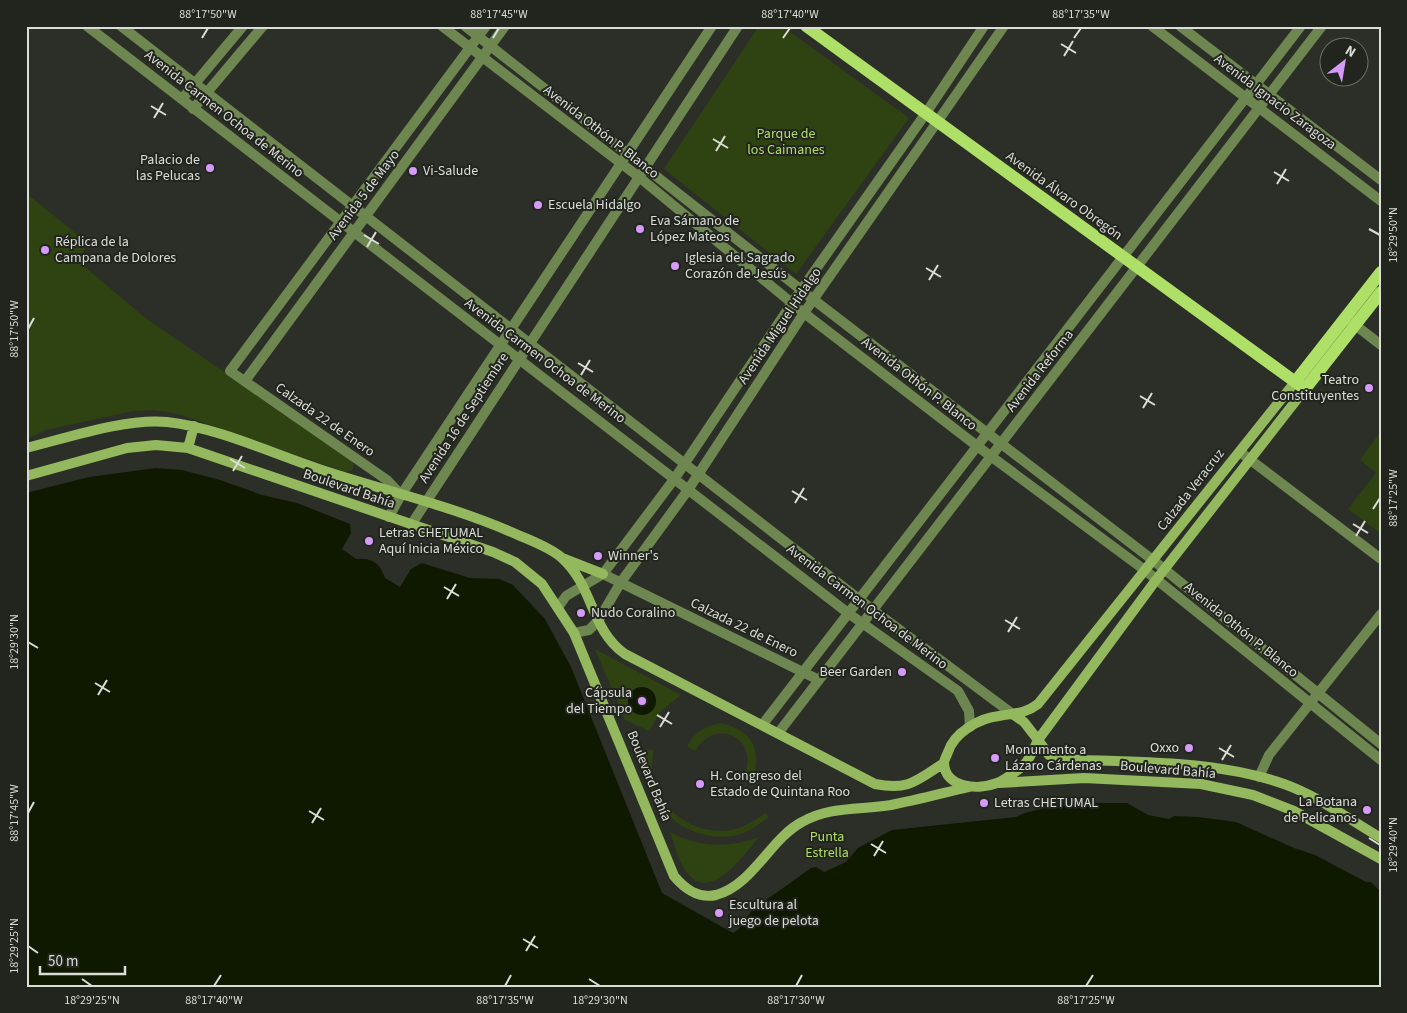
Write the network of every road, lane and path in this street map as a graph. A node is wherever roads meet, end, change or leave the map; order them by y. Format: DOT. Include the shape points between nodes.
graph roads {
  1 [pos="87,26"];
  2 [pos="121,26"];
  3 [pos="243,26"];
  4 [pos="263,26"];
  5 [pos="442,26"];
  6 [pos="466,26"];
  7 [pos="486,26"];
  8 [pos="506,26"];
  9 [pos="712,26"];
  10 [pos="738,26"];
  11 [pos="806,26"];
  12 [pos="984,26"];
  13 [pos="1004,26"];
  14 [pos="1152,26"];
  15 [pos="1180,26"];
  16 [pos="1301,26"];
  17 [pos="1322,26"];
  18 [pos="478,36"];
  19 [pos="491,46"];
  20 [pos="470,48"];
  21 [pos="482,58"];
  22 [pos="1257,83"];
  23 [pos="195,84"];
  24 [pos="206,93"];
  25 [pos="1270,94"];
  26 [pos="1246,98"];
  27 [pos="182,99"];
  28 [pos="1259,108"];
  29 [pos="193,109"];
  30 [pos="926,113"];
  31 [pos="937,122"];
  32 [pos="628,153"];
  33 [pos="620,164"];
  34 [pos="646,166"];
  35 [pos="312,175"];
  36 [pos="639,177"];
  37 [pos="1381,180"];
  38 [pos="300,190"];
  39 [pos="1381,201"];
  40 [pos="353,207"];
  41 [pos="366,216"];
  42 [pos="342,222"];
  43 [pos="354,231"];
  44 [pos="1123,257"];
  45 [pos="1137,267"];
  46 [pos="1381,272"];
  47 [pos="453,284"];
  48 [pos="802,291"];
  49 [pos="1381,292"];
  50 [pos="442,299"];
  51 [pos="814,300"];
  52 [pos="792,303"];
  53 [pos="804,313"];
  54 [pos="1350,321"];
  55 [pos="510,328"];
  56 [pos="530,344"];
  57 [pos="1381,344"];
  58 [pos="500,345"];
  59 [pos="520,359"];
  60 [pos="230,371"];
  61 [pos="245,381"];
  62 [pos="1300,386"];
  63 [pos="194,426"];
  64 [pos="987,433"];
  65 [pos="1001,444"];
  66 [pos="977,446"];
  67 [pos="26,448"];
  68 [pos="188,448"];
  69 [pos="1240,452"];
  70 [pos="991,457"];
  71 [pos="1250,459"];
  72 [pos="684,462"];
  73 [pos="698,474"];
  74 [pos="26,476"];
  75 [pos="674,478"];
  76 [pos="688,490"];
  77 [pos="401,495"];
  78 [pos="426,502"];
  79 [pos="388,517"];
  80 [pos="411,525"];
  81 [pos="561,558"];
  82 [pos="1381,559"];
  83 [pos="1154,561"];
  84 [pos="1164,569"];
  85 [pos="1146,571"];
  86 [pos="603,574"];
  87 [pos="1156,580"];
  88 [pos="621,582"];
  89 [pos="584,585"];
  90 [pos="859,598"];
  91 [pos="559,606"];
  92 [pos="873,610"];
  93 [pos="848,612"];
  94 [pos="1381,614"];
  95 [pos="598,621"];
  96 [pos="863,623"];
  97 [pos="574,633"];
  98 [pos="802,672"];
  99 [pos="819,680"];
  100 [pos="1318,693"];
  101 [pos="1310,704"];
  102 [pos="1014,715"];
  103 [pos="763,724"];
  104 [pos="970,727"];
  105 [pos="779,732"];
  106 [pos="1038,740"];
  107 [pos="1381,744"];
  108 [pos="1381,760"];
  109 [pos="944,762"];
  110 [pos="1260,777"];
  111 [pos="998,783"];
  112 [pos="969,788"];
  113 [pos="1381,838"];
  114 [pos="1381,859"];
  1 -- 27 [label="street, Avenida Carmen Ochoa de Merino"];
  2 -- 23 [label="street, Avenida Carmen Ochoa de Merino"];
  3 -- 23 [label="street"];
  4 -- 24 [label="street"];
  5 -- 20 [label="street, Avenida Othón P. Blanco"];
  6 -- 18 [label="street, Avenida Othón P. Blanco"];
  7 -- 18 [label="street, Avenida 5 de Mayo"];
  8 -- 19 [label="street, Avenida 5 de Mayo"];
  9 -- 32 [label="street, Avenida 16 de Septiembre"];
  10 -- 34 [label="street, Avenida 16 de Septiembre"];
  11 -- 30 [label="main road, Avenida Álvaro Obregón"];
  12 -- 30 [label="street, Avenida Miguel Hidalgo"];
  13 -- 31 [label="street, Avenida Miguel Hidalgo"];
  14 -- 26 [label="street, Avenida Ignacio Zaragoza"];
  15 -- 22 [label="street, Avenida Ignacio Zaragoza"];
  16 -- 22 [label="street, Avenida Reforma"];
  17 -- 25 [label="street, Avenida Reforma"];
  18 -- 19 [label="street, Avenida Othón P. Blanco"];
  18 -- 20 [label="street, Avenida 5 de Mayo"];
  19 -- 21 [label="street, Avenida 5 de Mayo"];
  19 -- 32 [label="street, Avenida Othón P. Blanco"];
  20 -- 21 [label="street, Avenida Othón P. Blanco"];
  20 -- 40 [label="street, Avenida 5 de Mayo"];
  21 -- 33 [label="street, Avenida Othón P. Blanco"];
  21 -- 41 [label="street, Avenida 5 de Mayo"];
  22 -- 25 [label="street, Avenida Ignacio Zaragoza"];
  22 -- 26 [label="street, Avenida Reforma"];
  23 -- 24 [label="street, Avenida Carmen Ochoa de Merino"];
  23 -- 27 [label="street"];
  24 -- 29 [label="street"];
  24 -- 35 [label="street, Avenida Carmen Ochoa de Merino"];
  25 -- 28 [label="street, Avenida Reforma"];
  25 -- 37 [label="street, Avenida Ignacio Zaragoza"];
  26 -- 28 [label="street, Avenida Ignacio Zaragoza"];
  26 -- 44 [label="street, Avenida Reforma"];
  27 -- 29 [label="street, Avenida Carmen Ochoa de Merino"];
  28 -- 39 [label="street, Avenida Ignacio Zaragoza"];
  28 -- 45 [label="street, Avenida Reforma"];
  29 -- 38 [label="street, Avenida Carmen Ochoa de Merino"];
  30 -- 31 [label="main road, Avenida Álvaro Obregón"];
  30 -- 48 [label="street, Avenida Miguel Hidalgo"];
  31 -- 44 [label="main road, Avenida Álvaro Obregón"];
  31 -- 51 [label="street, Avenida Miguel Hidalgo"];
  32 -- 33 [label="street, Avenida 16 de Septiembre"];
  32 -- 34 [label="street, Avenida Othón P. Blanco"];
  33 -- 36 [label="street, Avenida Othón P. Blanco"];
  33 -- 55 [label="street, Avenida 16 de Septiembre"];
  34 -- 36 [label="street, Avenida 16 de Septiembre"];
  34 -- 48 [label="street, Avenida Othón P. Blanco"];
  35 -- 38 [label="street"];
  35 -- 40 [label="street, Avenida Carmen Ochoa de Merino"];
  36 -- 52 [label="street, Avenida Othón P. Blanco"];
  36 -- 56 [label="street, Avenida 16 de Septiembre"];
  38 -- 42 [label="street, Avenida Carmen Ochoa de Merino"];
  40 -- 41 [label="street, Avenida Carmen Ochoa de Merino"];
  40 -- 42 [label="street, Avenida 5 de Mayo"];
  41 -- 43 [label="street, Avenida 5 de Mayo"];
  41 -- 47 [label="street, Avenida Carmen Ochoa de Merino"];
  42 -- 43 [label="street, Avenida Carmen Ochoa de Merino"];
  42 -- 60 [label="street, Avenida 5 de Mayo"];
  43 -- 50 [label="street, Avenida Carmen Ochoa de Merino"];
  43 -- 61 [label="street, Avenida 5 de Mayo"];
  44 -- 45 [label="main road, Avenida Álvaro Obregón"];
  44 -- 64 [label="street, Avenida Reforma"];
  45 -- 62 [label="main road, Avenida Álvaro Obregón"];
  45 -- 65 [label="street, Avenida Reforma"];
  46 -- 54 [label="main road, Calzada Veracruz"];
  47 -- 50 [label="street"];
  47 -- 55 [label="street, Avenida Carmen Ochoa de Merino"];
  48 -- 51 [label="street, Avenida Othón P. Blanco"];
  48 -- 52 [label="street, Avenida Miguel Hidalgo"];
  49 -- 54 [label="main road, Calzada Veracruz"];
  50 -- 58 [label="street, Avenida Carmen Ochoa de Merino"];
  51 -- 53 [label="street, Avenida Miguel Hidalgo"];
  51 -- 64 [label="street, Avenida Othón P. Blanco"];
  52 -- 53 [label="street, Avenida Othón P. Blanco"];
  52 -- 72 [label="street, Avenida Miguel Hidalgo"];
  53 -- 66 [label="street, Avenida Othón P. Blanco"];
  53 -- 73 [label="street, Avenida Miguel Hidalgo"];
  54 -- 57 [label="street"];
  54 -- 62 [label="main road, Calzada Veracruz"];
  55 -- 56 [label="street, Avenida Carmen Ochoa de Merino"];
  55 -- 58 [label="street, Avenida 16 de Septiembre"];
  56 -- 59 [label="street, Avenida 16 de Septiembre"];
  56 -- 72 [label="street, Avenida Carmen Ochoa de Merino"];
  58 -- 59 [label="street, Avenida Carmen Ochoa de Merino"];
  58 -- 77 [label="street, Avenida 16 de Septiembre"];
  59 -- 75 [label="street, Avenida Carmen Ochoa de Merino"];
  59 -- 78 [label="street, Avenida 16 de Septiembre"];
  60 -- 61 [label="street, Calzada 22 de Enero"];
  61 -- 77 [label="street, Calzada 22 de Enero" via="386,480"];
  62 -- 69 [label="main road, Calzada Veracruz"];
  62 -- 71 [label="main road, Calzada Veracruz"];
  63 -- 67 [label="main road, Boulevard Bahía" via="137,422"];
  63 -- 68 [label="main road"];
  63 -- 77 [label="main road, Boulevard Bahía"];
  64 -- 65 [label="street, Avenida Othón P. Blanco"];
  64 -- 66 [label="street, Avenida Reforma"];
  65 -- 70 [label="street, Avenida Reforma"];
  65 -- 83 [label="street, Avenida Othón P. Blanco"];
  66 -- 70 [label="street, Avenida Othón P. Blanco"];
  66 -- 90 [label="street, Avenida Reforma"];
  68 -- 74 [label="main road, Boulevard Bahía" via="156,445 126,448"];
  68 -- 79 [label="main road, Boulevard Bahía"];
  69 -- 71 [label="street"];
  69 -- 83 [label="main road, Calzada Veracruz"];
  70 -- 85 [label="street, Avenida Othón P. Blanco"];
  70 -- 92 [label="street, Avenida Reforma"];
  71 -- 82 [label="street"];
  71 -- 84 [label="main road, Calzada Veracruz"];
  72 -- 73 [label="street, Avenida Carmen Ochoa de Merino"];
  72 -- 75 [label="street, Avenida Miguel Hidalgo"];
  73 -- 76 [label="street, Avenida Miguel Hidalgo"];
  73 -- 90 [label="street, Avenida Carmen Ochoa de Merino"];
  75 -- 76 [label="street, Avenida Carmen Ochoa de Merino"];
  75 -- 86 [label="street, Avenida Miguel Hidalgo"];
  76 -- 88 [label="street, Avenida Miguel Hidalgo"];
  76 -- 93 [label="street, Avenida Carmen Ochoa de Merino"];
  77 -- 78 [label="main road, Boulevard Bahía"];
  77 -- 79 [label="street, Avenida 16 de Septiembre"];
  78 -- 80 [label="street, Avenida 16 de Septiembre"];
  78 -- 81 [label="main road, Boulevard Bahía" via="490,523"];
  79 -- 80 [label="main road, Boulevard Bahía"];
  80 -- 91 [label="main road, Boulevard Bahía" via="515,562 542,584"];
  81 -- 86 [label="main road"];
  81 -- 89 [label="main road, Boulevard Bahía"];
  83 -- 84 [label="street, Avenida Othón P. Blanco"];
  83 -- 85 [label="main road, Calzada Veracruz"];
  84 -- 87 [label="main road, Calzada Veracruz"];
  84 -- 100 [label="street, Avenida Othón P. Blanco"];
  85 -- 87 [label="street, Avenida Othón P. Blanco"];
  85 -- 102 [label="main road, Calzada Veracruz" via="1038,704"];
  86 -- 88 [label="street, Calzada 22 de Enero"];
  86 -- 89 [label="street, Avenida Miguel Hidalgo"];
  87 -- 101 [label="street, Avenida Othón P. Blanco"];
  87 -- 106 [label="main road, Calzada Veracruz"];
  88 -- 95 [label="street, Avenida Miguel Hidalgo"];
  88 -- 98 [label="street, Calzada 22 de Enero"];
  89 -- 91 [label="street, Avenida Miguel Hidalgo" via="566,596"];
  89 -- 95 [label="main road, Boulevard Bahía"];
  90 -- 92 [label="street, Avenida Carmen Ochoa de Merino"];
  90 -- 93 [label="street, Avenida Reforma"];
  91 -- 97 [label="main road, Boulevard Bahía"];
  92 -- 96 [label="street, Avenida Reforma"];
  92 -- 102 [label="street, Avenida Carmen Ochoa de Merino"];
  93 -- 96 [label="street, Avenida Carmen Ochoa de Merino"];
  93 -- 98 [label="street, Avenida Reforma"];
  94 -- 100 [label="street"];
  95 -- 97 [label="street" via="589,630"];
  95 -- 103 [label="main road, Boulevard Bahía" via="611,644 625,654"];
  96 -- 99 [label="street, Avenida Reforma"];
  96 -- 104 [label="street, Avenida Carmen Ochoa de Merino" via="958,692 969,711"];
  97 -- 112 [label="main road, Boulevard Bahía" via="674,876 692,893 704,896 728,890 800,822 819,814 890,805"];
  98 -- 99 [label="street, Calzada 22 de Enero"];
  98 -- 103 [label="street, Avenida Reforma"];
  99 -- 105 [label="street, Avenida Reforma"];
  100 -- 101 [label="street"];
  100 -- 107 [label="street, Avenida Othón P. Blanco"];
  101 -- 108 [label="street, Avenida Othón P. Blanco"];
  101 -- 110 [label="street" via="1269,756"];
  102 -- 104 [label="main road" via="998,716"];
  102 -- 106 [label="main road"];
  103 -- 105 [label="main road, Boulevard Bahía"];
  104 -- 109 [label="main road" via="950,745"];
  105 -- 109 [label="main road, Boulevard Bahía" via="874,784 893,788 910,784"];
  106 -- 110 [label="main road, Boulevard Bahía" via="1049,755 1060,759 1203,766"];
  106 -- 111 [label="main road" via="1024,765"];
  109 -- 112 [label="main road" via="948,775"];
  110 -- 113 [label="main road, Boulevard Bahía" via="1286,785"];
  111 -- 112 [label="main road"];
  111 -- 114 [label="main road, Boulevard Bahía" via="1084,778 1202,784 1253,795 1294,811"];
}
